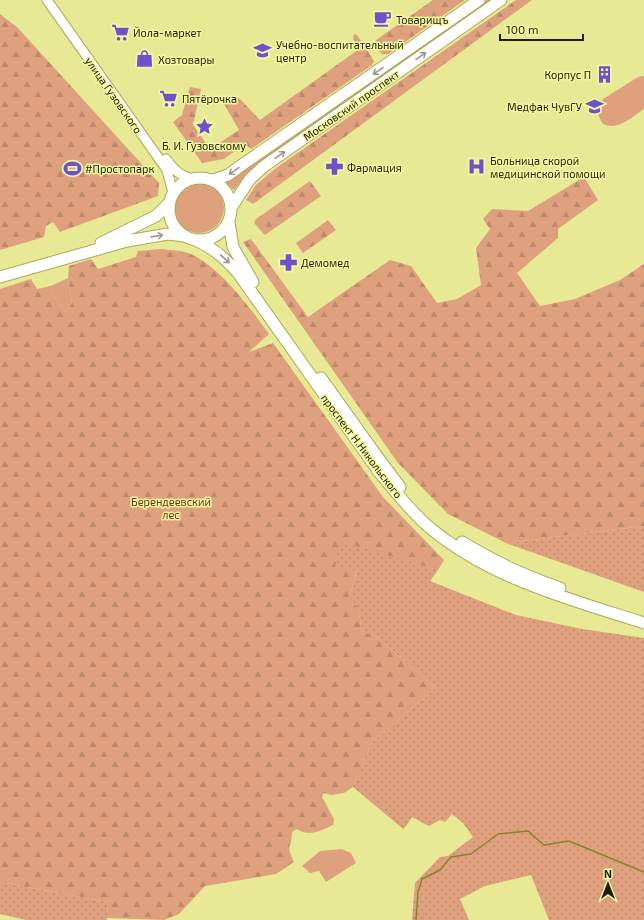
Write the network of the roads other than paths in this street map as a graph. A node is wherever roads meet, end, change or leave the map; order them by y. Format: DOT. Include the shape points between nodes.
graph roads {
  1 [pos="47,0"];
  2 [pos="53,0"];
  3 [pos="479,0"];
  4 [pos="501,0"];
  5 [pos="195,179"];
  6 [pos="213,180"];
  7 [pos="171,198"];
  8 [pos="231,208"];
  9 [pos="229,222"];
  10 [pos="190,238"];
  11 [pos="76,254"];
  12 [pos="0,277"];
  13 [pos="644,616"];
  14 [pos="644,623"];
  1 -- 7 [label="main road, улица Гузовского" via="167,170"];
  2 -- 5 [label="main road, улица Гузовского" via="172,167 182,175"];
  3 -- 6 [label="main road, Московский проспект, one-way" via="240,167 222,178"];
  8 -- 4 [label="main road, Московский проспект, one-way" via="250,179 263,167"];
  5 -- 6 [label="main road"];
  5 -- 7 [label="main road" via="184,182"];
  6 -- 8 [label="main road" via="227,193"];
  7 -- 10 [label="main road" via="170,216 173,226"];
  7 -- 11 [label="main road" via="156,216"];
  8 -- 9 [label="main road"];
  9 -- 10 [label="main road" via="213,237"];
  9 -- 13 [label="main road, проспект Н.Никольского" via="233,247 254,283 376,455 405,493 430,518 458,540 525,576"];
  11 -- 10 [label="main road, one-way" via="168,234"];
  10 -- 14 [label="main road, проспект Н.Никольского, one-way" via="216,252 238,273 379,472 429,527 471,557 516,580"];
  11 -- 12 [label="main road"];
}
